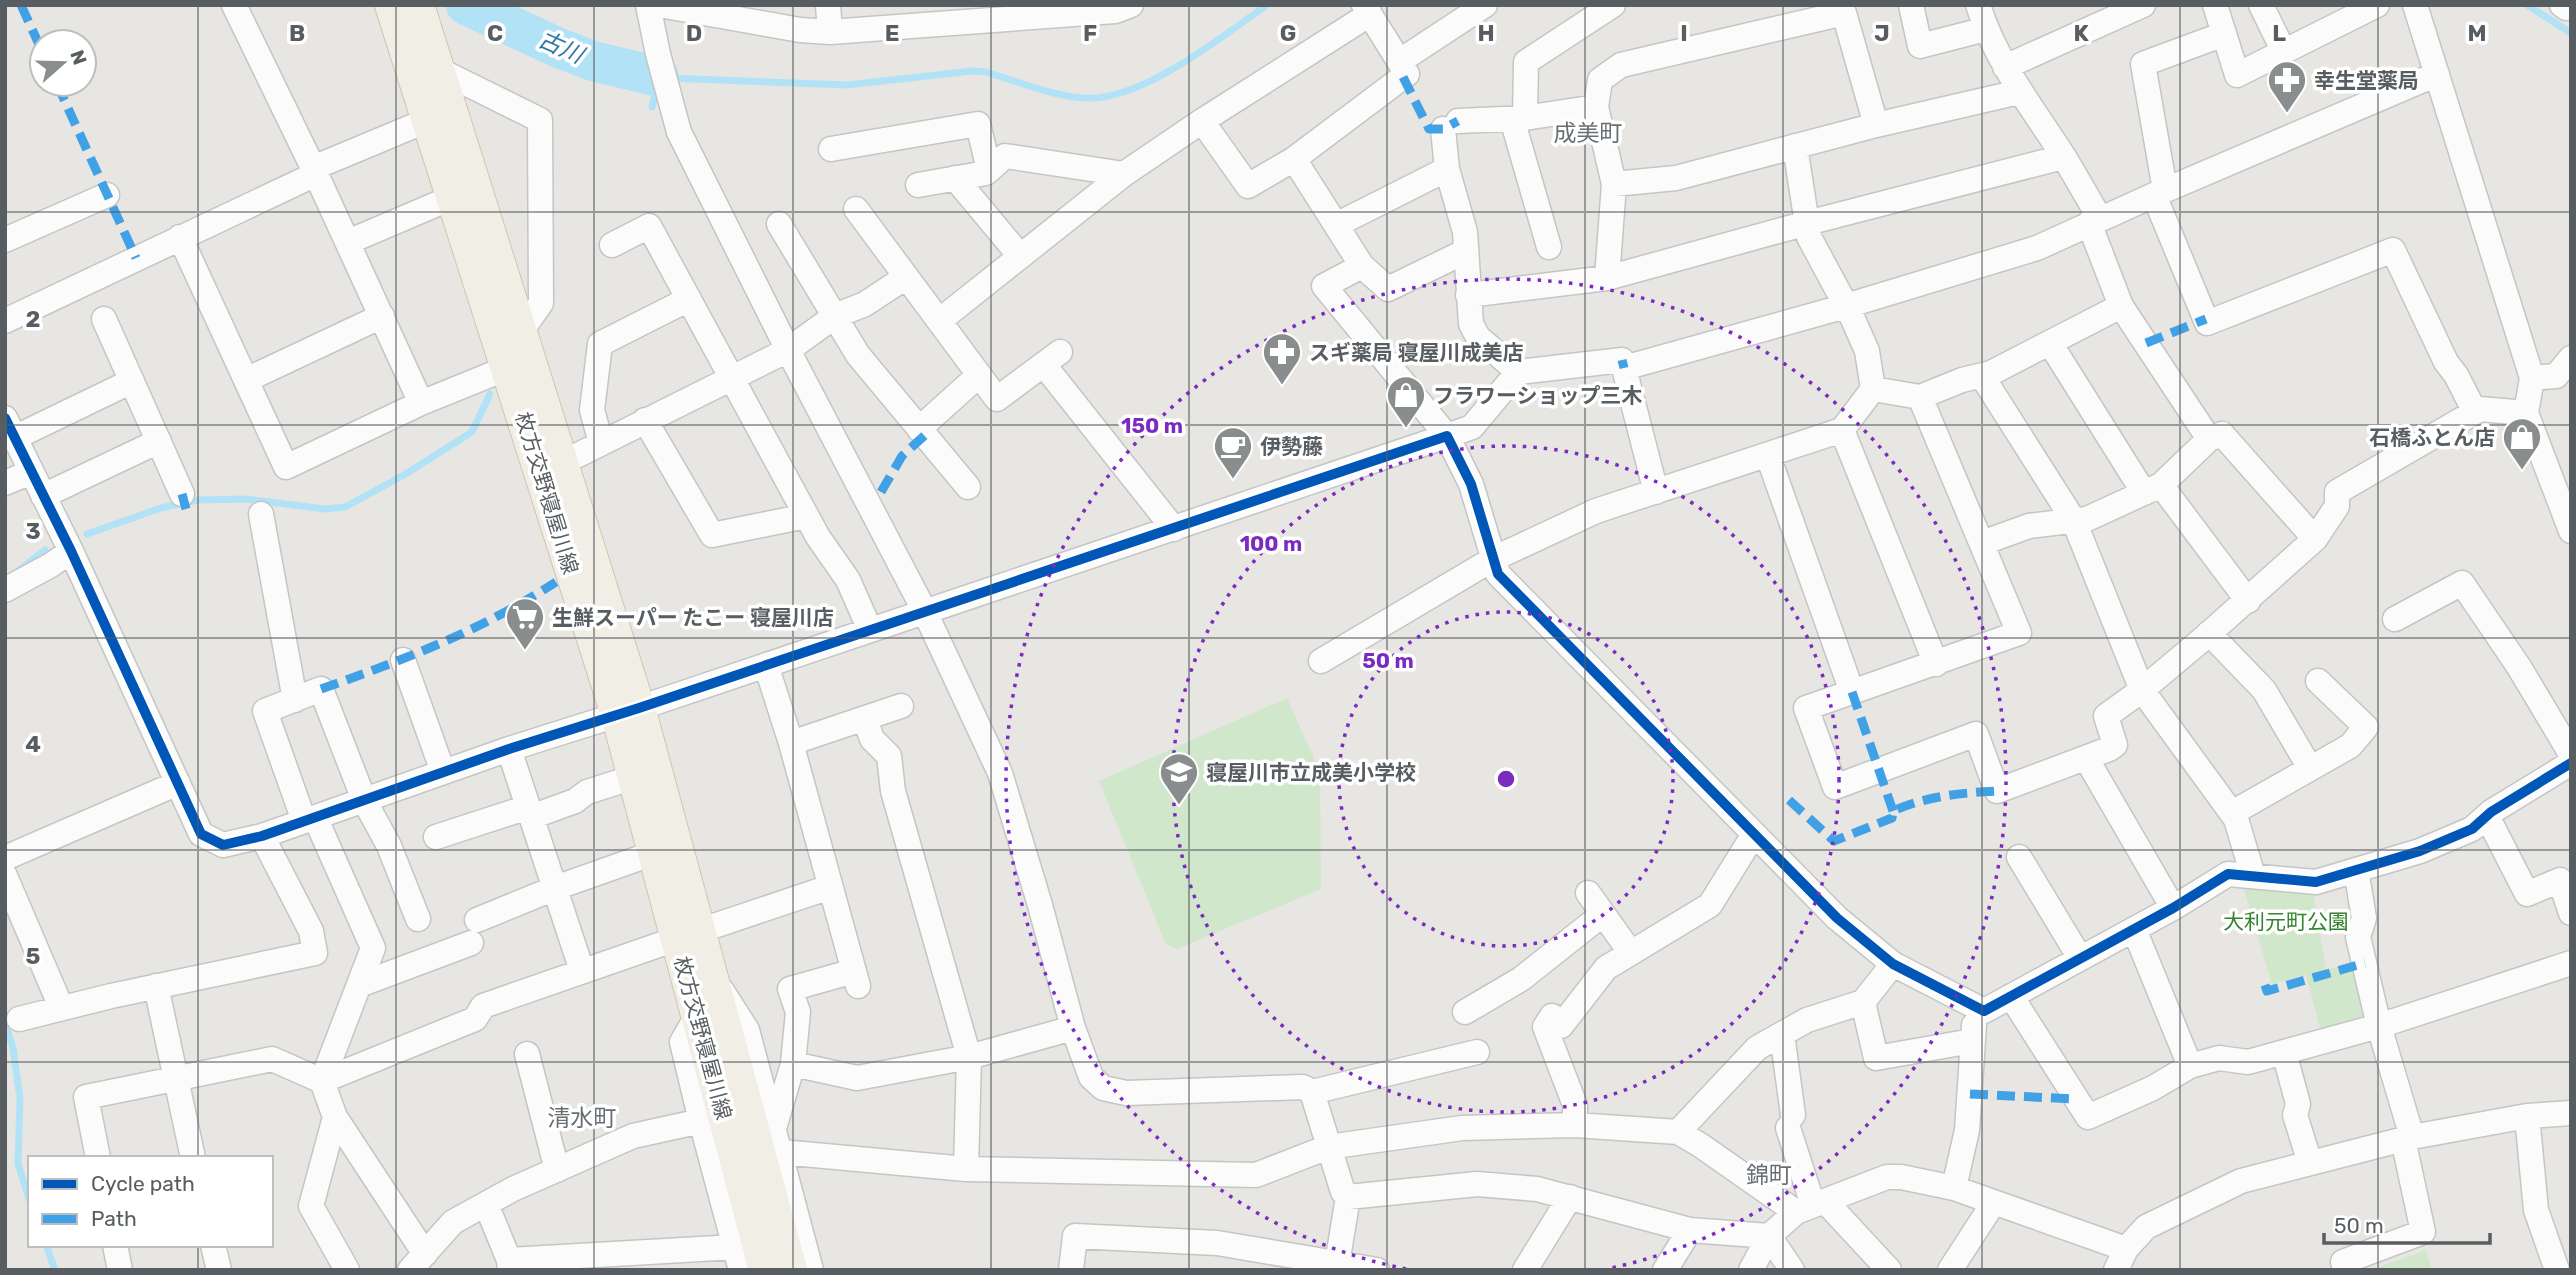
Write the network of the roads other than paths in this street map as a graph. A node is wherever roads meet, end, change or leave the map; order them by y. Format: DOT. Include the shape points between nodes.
graph roads {
  1 [pos="234,5"];
  2 [pos="648,5"];
  3 [pos="659,5"];
  4 [pos="828,5"];
  5 [pos="1130,5"];
  6 [pos="1485,5"];
  7 [pos="1613,5"];
  8 [pos="1910,5"];
  9 [pos="1978,5"];
  10 [pos="2143,5"];
  11 [pos="2214,5"];
  12 [pos="2261,5"];
  13 [pos="2378,5"];
  14 [pos="2415,5"];
  15 [pos="2562,5"];
  16 [pos="2568,5"];
  17 [pos="410,6"];
  18 [pos="1367,10"];
  19 [pos="2103,13"];
  20 [pos="1986,29"];
  21 [pos="830,32"];
  22 [pos="2224,34"];
  23 [pos="2284,52"];
  24 [pos="1400,61"];
  25 [pos="2005,66"];
  26 [pos="439,70"];
  27 [pos="2437,74"];
  28 [pos="2019,92"];
  29 [pos="1596,107"];
  30 [pos="1519,119"];
  31 [pos="428,120"];
  32 [pos="1202,121"];
  33 [pos="1877,125"];
  34 [pos="1796,146"];
  35 [pos="831,149"];
  36 [pos="2063,157"];
  37 [pos="1294,159"];
  38 [pos="1447,169"];
  39 [pos="989,170"];
  40 [pos="315,171"];
  41 [pos="1124,174"];
  42 [pos="955,178"];
  43 [pos="1614,184"];
  44 [pos="918,185"];
  45 [pos="2159,192"];
  46 [pos="107,195"];
  47 [pos="451,198"];
  48 [pos="856,209"];
  49 [pos="2094,221"];
  50 [pos="779,223"];
  51 [pos="1807,223"];
  52 [pos="1336,225"];
  53 [pos="180,237"];
  54 [pos="5,240"];
  55 [pos="348,242"];
  56 [pos="612,245"];
  57 [pos="1549,247"];
  58 [pos="1464,251"];
  59 [pos="1020,256"];
  60 [pos="1362,266"];
  61 [pos="906,278"];
  62 [pos="1606,278"];
  63 [pos="1468,295"];
  64 [pos="689,299"];
  65 [pos="1846,306"];
  66 [pos="2121,306"];
  67 [pos="382,316"];
  68 [pos="835,316"];
  69 [pos="104,319"];
  70 [pos="5,321"];
  71 [pos="939,321"];
  72 [pos="522,330"];
  73 [pos="2050,342"];
  74 [pos="788,350"];
  75 [pos="2571,358"];
  76 [pos="1622,360"];
  77 [pos="507,368"];
  78 [pos="1518,372"];
  79 [pos="979,374"];
  80 [pos="732,376"];
  81 [pos="1982,376"];
  82 [pos="2532,379"];
  83 [pos="246,380"];
  84 [pos="132,381"];
  85 [pos="1873,388"];
  86 [pos="1920,397"];
  87 [pos="421,403"];
  88 [pos="2475,412"];
  89 [pos="2526,413"];
  90 [pos="645,420"];
  91 [pos="10,428"];
  92 [pos="919,429"];
  93 [pos="1842,430"];
  94 [pos="1447,436"];
  95 [pos="2209,439"];
  96 [pos="159,441"];
  97 [pos="601,443"];
  98 [pos="1768,456"];
  99 [pos="564,462"];
  100 [pos="30,472"];
  101 [pos="5,484"];
  102 [pos="968,487"];
  103 [pos="2152,489"];
  104 [pos="1656,492"];
  105 [pos="182,494"];
  106 [pos="43,496"];
  107 [pos="2566,506"];
  108 [pos="261,514"];
  109 [pos="806,516"];
  110 [pos="2074,521"];
  111 [pos="1174,529"];
  112 [pos="2571,531"];
  113 [pos="2315,539"];
  114 [pos="1982,543"];
  115 [pos="71,551"];
  116 [pos="1493,559"];
  117 [pos="5,590"];
  118 [pos="2248,601"];
  119 [pos="924,610"];
  120 [pos="2395,619"];
  121 [pos="870,631"];
  122 [pos="2209,633"];
  123 [pos="403,660"];
  124 [pos="1321,661"];
  125 [pos="1936,664"];
  126 [pos="766,665"];
  127 [pos="2318,681"];
  128 [pos="2142,690"];
  129 [pos="1852,692"];
  130 [pos="295,700"];
  131 [pos="901,706"];
  132 [pos="628,711"];
  133 [pos="865,719"];
  134 [pos="791,743"];
  135 [pos="509,749"];
  136 [pos="2571,754"];
  137 [pos="2086,758"];
  138 [pos="2571,763"];
  139 [pos="2310,768"];
  140 [pos="443,772"];
  141 [pos="634,778"];
  142 [pos="178,782"];
  143 [pos="364,800"];
  144 [pos="529,812"];
  145 [pos="2232,813"];
  146 [pos="2487,816"];
  147 [pos="310,819"];
  148 [pos="1754,834"];
  149 [pos="262,836"];
  150 [pos="436,838"];
  151 [pos="654,853"];
  152 [pos="2019,857"];
  153 [pos="5,858"];
  154 [pos="2356,870"];
  155 [pos="5,876"];
  156 [pos="2253,877"];
  157 [pos="831,887"];
  158 [pos="555,888"];
  159 [pos="1588,893"];
  160 [pos="2173,908"];
  161 [pos="2571,913"];
  162 [pos="1603,914"];
  163 [pos="418,919"];
  164 [pos="2134,929"];
  165 [pos="688,935"];
  166 [pos="1631,953"];
  167 [pos="2080,958"];
  168 [pos="2571,963"];
  169 [pos="1893,964"];
  170 [pos="582,971"];
  171 [pos="712,975"];
  172 [pos="359,985"];
  173 [pos="156,986"];
  174 [pos="2011,996"];
  175 [pos="1863,1002"];
  176 [pos="61,1007"];
  177 [pos="1976,1007"];
  178 [pos="1465,1012"];
  179 [pos="696,1016"];
  180 [pos="19,1019"];
  181 [pos="2379,1026"];
  182 [pos="1073,1028"];
  183 [pos="1782,1034"];
  184 [pos="1972,1041"];
  185 [pos="1477,1052"];
  186 [pos="2284,1052"];
  187 [pos="527,1054"];
  188 [pos="969,1057"];
  189 [pos="793,1064"];
  190 [pos="2190,1066"];
  191 [pos="174,1079"];
  192 [pos="322,1081"];
  193 [pos="1311,1092"];
  194 [pos="2571,1113"];
  195 [pos="335,1116"];
  196 [pos="2527,1116"];
  197 [pos="701,1121"];
  198 [pos="1575,1125"];
  199 [pos="774,1128"];
  200 [pos="1678,1132"];
  201 [pos="2407,1138"];
  202 [pos="1328,1147"];
  203 [pos="781,1152"];
  204 [pos="98,1156"];
  205 [pos="193,1156"];
  206 [pos="2310,1163"];
  207 [pos="967,1169"];
  208 [pos="556,1170"];
  209 [pos="1954,1188"];
  210 [pos="1349,1197"];
  211 [pos="1570,1198"];
  212 [pos="1994,1202"];
  213 [pos="486,1204"];
  214 [pos="1811,1206"];
  215 [pos="1689,1230"];
  216 [pos="1769,1236"];
  217 [pos="115,1247"];
  218 [pos="213,1247"];
  219 [pos="738,1259"];
  220 [pos="2121,1260"];
  221 [pos="417,1262"];
  222 [pos="510,1265"];
  223 [pos="1337,1267"];
  224 [pos="808,1269"];
  225 [pos="120,1270"];
  226 [pos="219,1270"];
  227 [pos="347,1270"];
  228 [pos="765,1270"];
  229 [pos="1071,1270"];
  230 [pos="1377,1270"];
  231 [pos="1525,1270"];
  232 [pos="1665,1270"];
  233 [pos="1751,1270"];
  234 [pos="1792,1270"];
  235 [pos="1889,1270"];
  236 [pos="1951,1270"];
  237 [pos="2346,1270"];
  238 [pos="2557,1270"];
  1 -- 40 [label="street"];
  2 -- 74 [label="street" via="684,144"];
  3 -- 21 [label="street"];
  4 -- 21 [label="street"];
  5 -- 21 [label="street" via="1115,11"];
  6 -- 24 [label="street"];
  7 -- 30 [label="street" via="1526,62"];
  8 -- 20 [label="street" via="1920,46"];
  9 -- 20 [label="street"];
  10 -- 19 [label="street"];
  11 -- 22 [label="street"];
  12 -- 23 [label="street"];
  13 -- 23 [label="street"];
  14 -- 27 [label="street"];
  15 -- 16 [label="street"];
  17 -- 26 [label="main road, 枚方交野寝屋川線"];
  17 -- 31 [label="main road, 枚方交野寝屋川線"];
  18 -- 24 [label="street"];
  18 -- 32 [label="street"];
  19 -- 25 [label="street"];
  20 -- 25 [label="street"];
  22 -- 23 [label="street" via="2237,75"];
  22 -- 45 [label="street" via="2143,64"];
  24 -- 37 [label="street" via="1407,74"];
  25 -- 28 [label="street"];
  26 -- 72 [label="main road, 枚方交野寝屋川線"];
  26 -- 72 [label="street" via="540,120 541,303"];
  27 -- 45 [label="street"];
  27 -- 82 [label="street"];
  28 -- 33 [label="street"];
  28 -- 36 [label="street"];
  29 -- 30 [label="street"];
  29 -- 33 [label="street" via="1600,80 1620,65 1844,13"];
  29 -- 43 [label="street"];
  30 -- 38 [label="street" via="1450,125"];
  30 -- 57 [label="street"];
  31 -- 40 [label="street"];
  31 -- 47 [label="main road, 枚方交野寝屋川線"];
  32 -- 37 [label="street" via="1248,187"];
  32 -- 41 [label="street"];
  33 -- 34 [label="street"];
  34 -- 43 [label="street" via="1676,178"];
  34 -- 51 [label="street"];
  35 -- 39 [label="street" via="978,124"];
  36 -- 49 [label="street"];
  36 -- 51 [label="street"];
  37 -- 52 [label="street"];
  38 -- 52 [label="street"];
  38 -- 58 [label="street" via="1465,232"];
  39 -- 41 [label="street" via="1005,156"];
  39 -- 42 [label="street"];
  40 -- 53 [label="street"];
  40 -- 55 [label="street"];
  41 -- 59 [label="street"];
  42 -- 44 [label="street"];
  42 -- 59 [label="street"];
  43 -- 62 [label="street"];
  45 -- 49 [label="street"];
  45 -- 88 [label="street" via="2207,323 2393,250"];
  46 -- 54 [label="street"];
  47 -- 55 [label="street"];
  47 -- 77 [label="main road, 枚方交野寝屋川線"];
  48 -- 61 [label="street"];
  49 -- 65 [label="street" via="2037,247"];
  49 -- 66 [label="street"];
  50 -- 68 [label="street"];
  51 -- 62 [label="street"];
  51 -- 65 [label="street" via="1809,237"];
  52 -- 60 [label="street"];
  53 -- 70 [label="street"];
  53 -- 83 [label="street"];
  55 -- 67 [label="street"];
  56 -- 64 [label="street" via="649,226"];
  58 -- 60 [label="street" via="1388,289"];
  58 -- 63 [label="street"];
  59 -- 71 [label="street"];
  60 -- 94 [label="street" via="1324,286"];
  61 -- 68 [label="street"];
  61 -- 71 [label="street"];
  62 -- 63 [label="street"];
  63 -- 78 [label="street" via="1471,324 1478,337"];
  64 -- 80 [label="street"];
  64 -- 97 [label="street" via="600,344 592,410"];
  65 -- 85 [label="street" via="1867,351"];
  65 -- 104 [label="street" via="1624,368"];
  66 -- 73 [label="street"];
  66 -- 95 [label="street"];
  67 -- 83 [label="street"];
  67 -- 87 [label="street"];
  68 -- 74 [label="street"];
  68 -- 92 [label="street" via="858,355"];
  69 -- 84 [label="street"];
  71 -- 79 [label="street"];
  72 -- 99 [label="main road, 枚方交野寝屋川線"];
  73 -- 81 [label="street"];
  73 -- 103 [label="street"];
  74 -- 80 [label="street"];
  74 -- 119 [label="street"];
  75 -- 82 [label="street" via="2556,376"];
  76 -- 78 [label="street"];
  77 -- 87 [label="street"];
  77 -- 132 [label="main road, 枚方交野寝屋川線"];
  78 -- 94 [label="street" via="1472,427"];
  79 -- 92 [label="street"];
  79 -- 111 [label="street" via="996,399 1052,358"];
  80 -- 90 [label="street"];
  80 -- 109 [label="street"];
  81 -- 86 [label="street"];
  81 -- 110 [label="street"];
  82 -- 89 [label="street"];
  83 -- 87 [label="street" via="286,467"];
  84 -- 91 [label="street"];
  84 -- 96 [label="street"];
  85 -- 86 [label="street"];
  85 -- 93 [label="street"];
  86 -- 114 [label="street"];
  88 -- 89 [label="street"];
  88 -- 113 [label="street" via="2337,492 2337,506"];
  89 -- 107 [label="street"];
  90 -- 97 [label="street"];
  90 -- 109 [label="street" via="712,535"];
  91 -- 100 [label="street"];
  92 -- 102 [label="street"];
  93 -- 98 [label="street"];
  93 -- 125 [label="street"];
  94 -- 111 [label="street"];
  94 -- 116 [label="street" via="1471,484"];
  95 -- 103 [label="street"];
  95 -- 113 [label="street" via="2222,434"];
  96 -- 105 [label="street"];
  96 -- 106 [label="street"];
  97 -- 99 [label="street"];
  98 -- 104 [label="street"];
  98 -- 129 [label="street"];
  99 -- 132 [label="main road, 枚方交野寝屋川線"];
  100 -- 101 [label="street"];
  100 -- 106 [label="street"];
  103 -- 110 [label="street"];
  103 -- 118 [label="street"];
  104 -- 116 [label="street" via="1596,511"];
  106 -- 115 [label="street"];
  107 -- 112 [label="street"];
  108 -- 130 [label="street"];
  109 -- 121 [label="street" via="848,580"];
  110 -- 114 [label="street" via="2029,526"];
  110 -- 128 [label="street"];
  111 -- 119 [label="street"];
  113 -- 118 [label="street"];
  114 -- 125 [label="street" via="2019,633"];
  115 -- 117 [label="street"];
  115 -- 142 [label="street"];
  116 -- 124 [label="street"];
  116 -- 148 [label="street" via="1499,574"];
  118 -- 122 [label="street"];
  119 -- 121 [label="street"];
  119 -- 182 [label="street" via="1000,773"];
  120 -- 136 [label="street" via="2462,583"];
  121 -- 126 [label="street"];
  122 -- 128 [label="street"];
  122 -- 139 [label="street" via="2264,690"];
  123 -- 140 [label="street"];
  125 -- 129 [label="street"];
  126 -- 132 [label="street"];
  126 -- 134 [label="street"];
  127 -- 139 [label="street" via="2366,727 2350,747"];
  128 -- 137 [label="street" via="2106,716 2115,745"];
  128 -- 145 [label="street"];
  129 -- 137 [label="street" via="1806,708 1835,787 1976,734 1997,791"];
  130 -- 143 [label="street" via="321,689"];
  130 -- 147 [label="street" via="265,712"];
  131 -- 133 [label="street"];
  132 -- 135 [label="street"];
  132 -- 141 [label="main road, 枚方交野寝屋川線"];
  132 -- 165 [label="main road, 枚方交野寝屋川線"];
  133 -- 134 [label="street"];
  133 -- 188 [label="street" via="872,739 889,756 893,791"];
  134 -- 157 [label="street"];
  135 -- 140 [label="street"];
  135 -- 144 [label="street"];
  137 -- 160 [label="street"];
  138 -- 146 [label="street"];
  139 -- 145 [label="street"];
  140 -- 143 [label="street"];
  141 -- 144 [label="street" via="587,792 575,801"];
  141 -- 151 [label="main road, 枚方交野寝屋川線"];
  142 -- 149 [label="street" via="201,834 223,845"];
  142 -- 153 [label="street"];
  143 -- 147 [label="street"];
  143 -- 163 [label="street" via="389,846"];
  144 -- 150 [label="street"];
  144 -- 158 [label="street"];
  145 -- 156 [label="street"];
  146 -- 154 [label="street" via="2472,829 2420,851"];
  146 -- 161 [label="street" via="2527,894 2560,880"];
  147 -- 149 [label="street"];
  147 -- 172 [label="street" via="373,948"];
  148 -- 166 [label="street" via="1710,905"];
  148 -- 169 [label="street" via="1837,918"];
  149 -- 173 [label="street" via="311,931 315,953"];
  151 -- 158 [label="street"];
  151 -- 165 [label="main road, 枚方交野寝屋川線"];
  152 -- 167 [label="street"];
  154 -- 156 [label="street" via="2316,882"];
  154 -- 181 [label="street" via="2364,918 2358,937"];
  155 -- 176 [label="street"];
  156 -- 160 [label="street" via="2228,874"];
  157 -- 165 [label="street"];
  157 -- 189 [label="street" via="856,979 790,989 798,1012"];
  158 -- 170 [label="street"];
  158 -- 172 [label="street"];
  159 -- 162 [label="street"];
  160 -- 164 [label="street"];
  162 -- 166 [label="street"];
  162 -- 178 [label="street" via="1521,979"];
  164 -- 167 [label="street"];
  164 -- 190 [label="street"];
  165 -- 170 [label="street"];
  165 -- 171 [label="main road, 枚方交野寝屋川線"];
  165 -- 179 [label="main road, 枚方交野寝屋川線"];
  166 -- 198 [label="street" via="1606,968 1561,1026 1552,1016 1545,1027 1575,1105"];
  167 -- 174 [label="street"];
  168 -- 181 [label="street"];
  169 -- 175 [label="street"];
  169 -- 177 [label="street"];
  170 -- 192 [label="street" via="483,1006 475,1019"];
  171 -- 199 [label="street" via="747,1030"];
  171 -- 224 [label="main road, 枚方交野寝屋川線"];
  172 -- 192 [label="street"];
  173 -- 176 [label="street"];
  173 -- 191 [label="street"];
  174 -- 177 [label="street" via="1984,1011"];
  174 -- 190 [label="street" via="2088,1117"];
  175 -- 183 [label="street" via="1807,1020"];
  175 -- 184 [label="street" via="1876,1058"];
  176 -- 180 [label="street"];
  177 -- 184 [label="street"];
  179 -- 197 [label="street" via="682,1042"];
  179 -- 228 [label="main road, 枚方交野寝屋川線"];
  181 -- 186 [label="street"];
  181 -- 201 [label="street"];
  182 -- 188 [label="street"];
  182 -- 193 [label="street" via="1091,1077 1103,1088 1126,1093 1303,1087"];
  183 -- 200 [label="street" via="1757,1048"];
  183 -- 214 [label="street" via="1791,1122"];
  184 -- 209 [label="street" via="1967,1130"];
  185 -- 193 [label="street"];
  186 -- 190 [label="street" via="2249,1062 2219,1058"];
  186 -- 206 [label="street" via="2298,1104 2295,1115"];
  187 -- 208 [label="street"];
  188 -- 189 [label="street" via="857,1078"];
  188 -- 207 [label="street"];
  189 -- 199 [label="street"];
  191 -- 192 [label="street" via="272,1059"];
  191 -- 204 [label="street" via="86,1097"];
  191 -- 205 [label="street"];
  192 -- 195 [label="street"];
  193 -- 202 [label="street"];
  194 -- 196 [label="street"];
  195 -- 221 [label="street"];
  195 -- 227 [label="street" via="310,1206"];
  196 -- 201 [label="street"];
  196 -- 238 [label="street" via="2536,1210"];
  197 -- 208 [label="street" via="634,1136"];
  197 -- 219 [label="street"];
  198 -- 200 [label="street"];
  198 -- 202 [label="street" via="1462,1128"];
  199 -- 203 [label="street"];
  200 -- 214 [label="street"];
  201 -- 206 [label="street"];
  201 -- 237 [label="street" via="2423,1232 2343,1262"];
  202 -- 207 [label="street" via="1256,1175"];
  202 -- 210 [label="street" via="1343,1192"];
  203 -- 207 [label="street"];
  203 -- 224 [label="street"];
  206 -- 220 [label="street" via="2241,1181 2146,1227"];
  208 -- 213 [label="street"];
  209 -- 212 [label="street"];
  209 -- 214 [label="street" via="1887,1177"];
  210 -- 211 [label="street" via="1477,1184 1537,1189"];
  210 -- 223 [label="street"];
  211 -- 215 [label="street"];
  211 -- 231 [label="street"];
  212 -- 220 [label="street"];
  212 -- 236 [label="street"];
  213 -- 221 [label="street" via="453,1222"];
  213 -- 222 [label="street"];
  214 -- 216 [label="street"];
  214 -- 235 [label="street"];
  215 -- 216 [label="street"];
  215 -- 232 [label="street"];
  216 -- 233 [label="street"];
  216 -- 234 [label="street"];
  217 -- 225 [label="street"];
  218 -- 226 [label="street"];
  219 -- 222 [label="street"];
  223 -- 229 [label="street" via="1217,1243 1075,1236"];
  223 -- 230 [label="street"];
}
